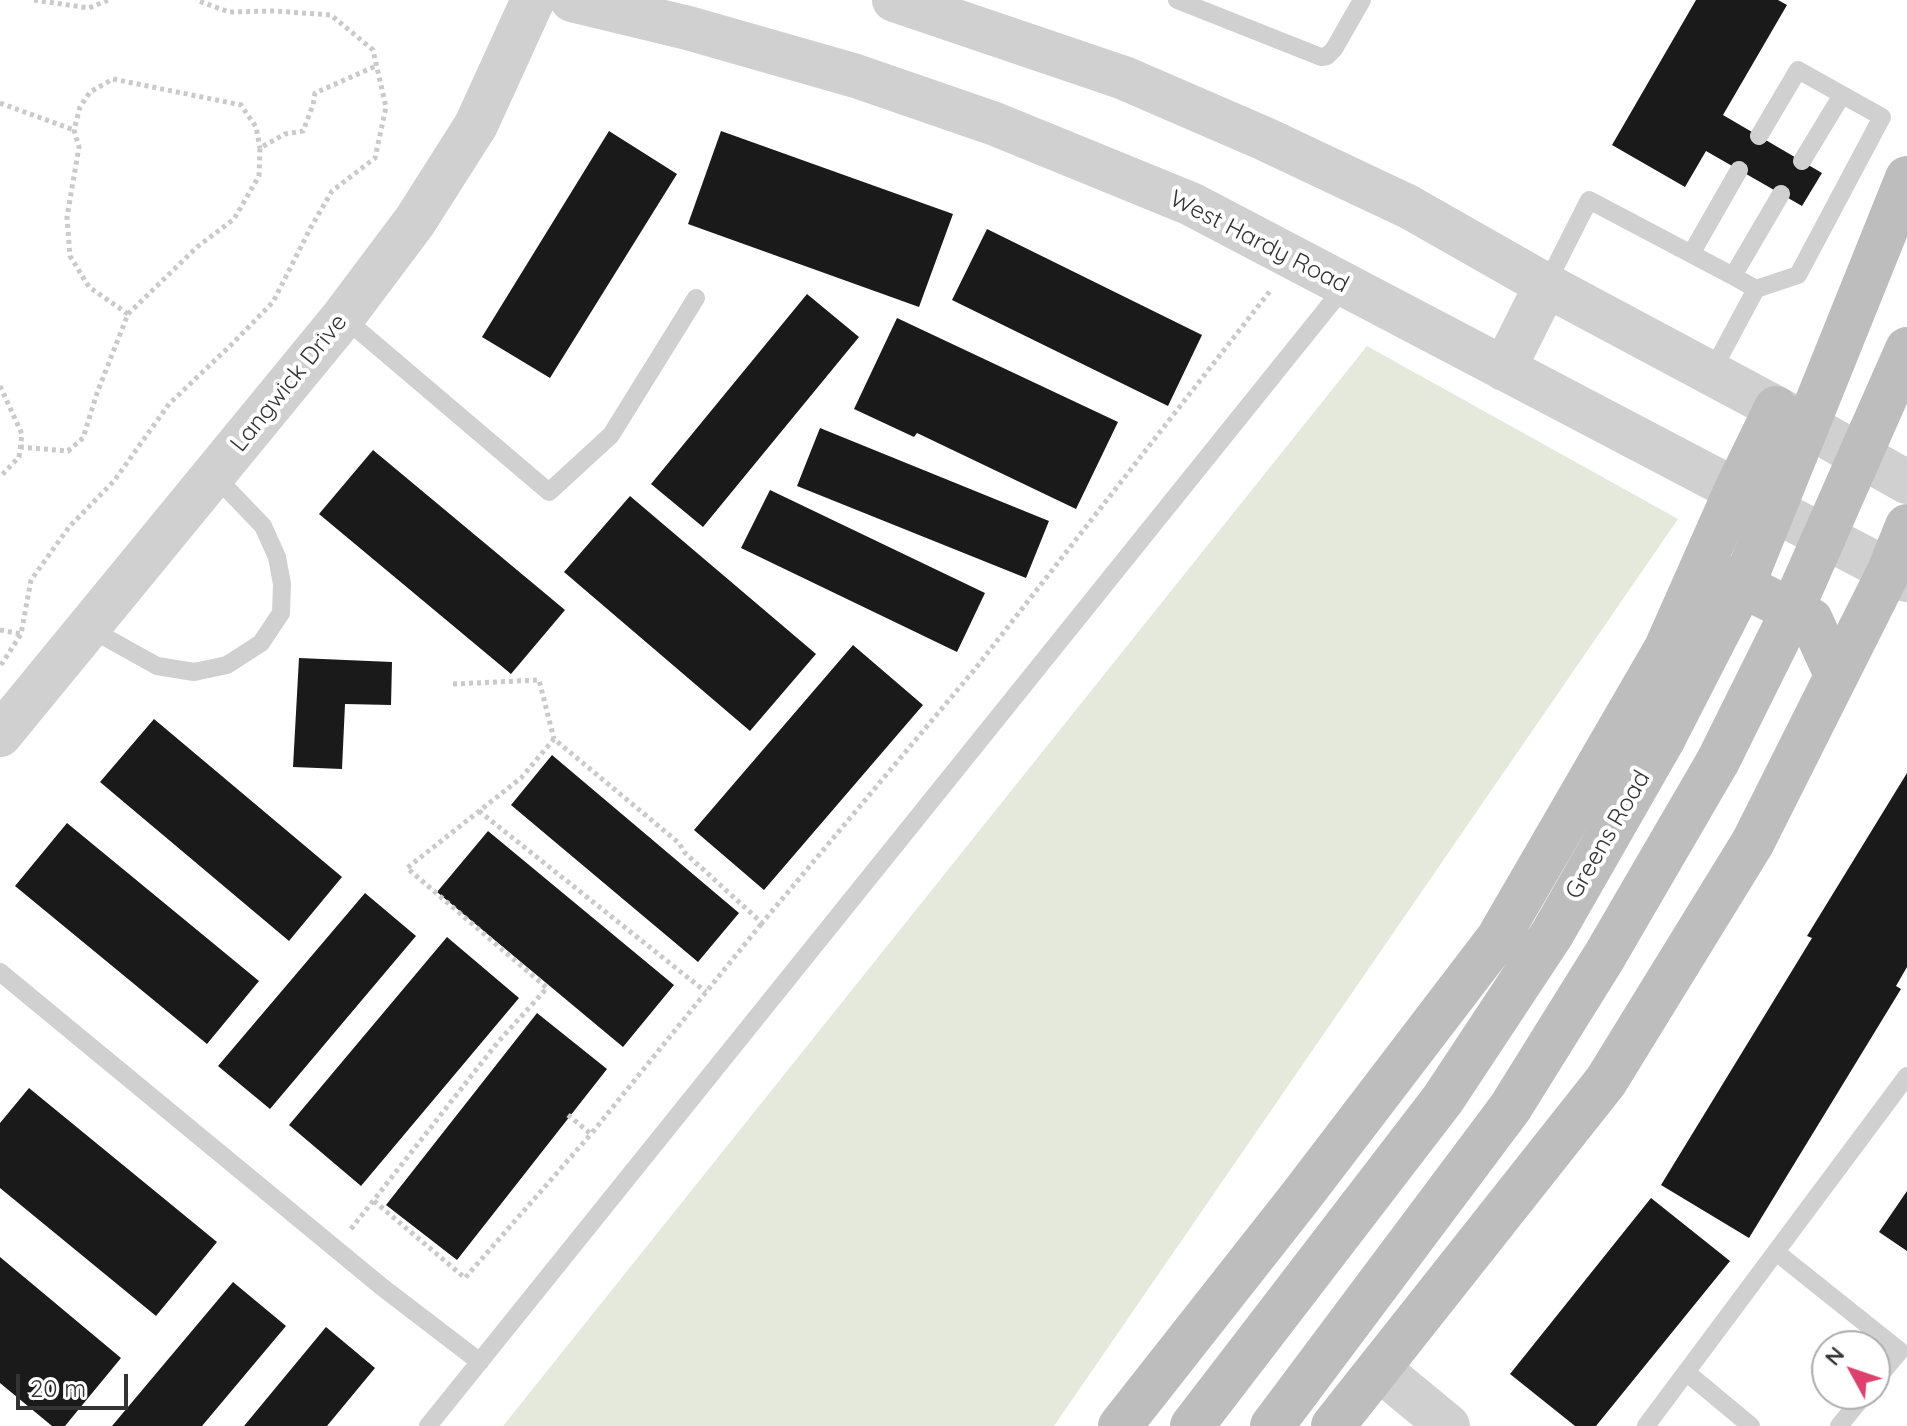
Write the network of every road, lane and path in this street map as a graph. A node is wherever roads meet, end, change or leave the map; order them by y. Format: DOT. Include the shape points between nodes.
graph roads {
  1 [pos="34,0"];
  2 [pos="108,0"];
  3 [pos="196,0"];
  4 [pos="533,0"];
  5 [pos="572,0"];
  6 [pos="894,0"];
  7 [pos="1177,0"];
  8 [pos="1362,0"];
  9 [pos="376,66"];
  10 [pos="1842,95"];
  11 [pos="0,103"];
  12 [pos="74,130"];
  13 [pos="1759,136"];
  14 [pos="260,148"];
  15 [pos="1802,161"];
  16 [pos="1739,170"];
  17 [pos="1907,178"];
  18 [pos="1781,194"];
  19 [pos="1691,254"];
  20 [pos="1733,276"];
  21 [pos="1546,285"];
  22 [pos="1345,286"];
  23 [pos="1273,287"];
  24 [pos="1756,289"];
  25 [pos="696,298"];
  26 [pos="128,314"];
  27 [pos="343,317"];
  28 [pos="1907,349"];
  29 [pos="1504,369"];
  30 [pos="1711,373"];
  31 [pos="0,386"];
  32 [pos="1776,408"];
  33 [pos="20,447"];
  34 [pos="214,475"];
  35 [pos="0,477"];
  36 [pos="1907,482"];
  37 [pos="1736,490"];
  38 [pos="1907,526"];
  39 [pos="1898,575"];
  40 [pos="1689,596"];
  41 [pos="87,627"];
  42 [pos="0,630"];
  43 [pos="21,634"];
  44 [pos="0,666"];
  45 [pos="1836,675"];
  46 [pos="453,684"];
  47 [pos="0,735"];
  48 [pos="554,739"];
  49 [pos="479,811"];
  50 [pos="762,923"];
  51 [pos="0,972"];
  52 [pos="706,992"];
  53 [pos="1907,1076"];
  54 [pos="568,1115"];
  55 [pos="591,1134"];
  56 [pos="373,1201"];
  57 [pos="336,1249"];
  58 [pos="1776,1252"];
  59 [pos="1874,1330"];
  60 [pos="1891,1344"];
  61 [pos="480,1362"];
  62 [pos="1891,1362"];
  63 [pos="1379,1369"];
  64 [pos="1686,1372"];
  65 [pos="1852,1410"];
  66 [pos="428,1426"];
  67 [pos="1120,1426"];
  68 [pos="1192,1426"];
  69 [pos="1272,1426"];
  70 [pos="1333,1426"];
  71 [pos="1448,1426"];
  72 [pos="1646,1426"];
  73 [pos="1751,1426"];
  74 [pos="1839,1426"];
  1 -- 2 [label="path" via="89,8"];
  3 -- 9 [label="path" via="229,12 331,15 373,50"];
  4 -- 27 [label="street, Langwick Drive" via="476,125 415,221"];
  5 -- 22 [label="street, West Hardy Road" via="856,76 995,124 1191,204"];
  6 -- 21 [label="street" via="1124,78 1251,132 1409,207"];
  7 -- 8 [label="lane" via="1321,57 1334,49"];
  9 -- 14 [label="path" via="315,93 303,131"];
  9 -- 43 [label="path" via="386,107 375,158 332,191 273,302 169,404 114,481 69,527 31,580"];
  10 -- 13 [label="lane" via="1798,70"];
  10 -- 15 [label="lane"];
  10 -- 24 [label="lane" via="1882,117 1798,275"];
  11 -- 12 [label="path"];
  12 -- 14 [label="path" via="90,92 113,79 241,105 256,127"];
  12 -- 26 [label="path" via="79,147 67,217 70,256 89,287"];
  14 -- 26 [label="path" via="259,176 234,219"];
  16 -- 19 [label="lane"];
  17 -- 68 [label="main road, Greens Road, bridge" via="1746,578 1664,738 1552,934 1443,1099"];
  18 -- 20 [label="lane"];
  19 -- 20 [label="lane"];
  19 -- 21 [label="lane" via="1589,200"];
  20 -- 24 [label="lane"];
  21 -- 29 [label="street"];
  21 -- 30 [label="street"];
  22 -- 29 [label="street, West Hardy Road"];
  22 -- 61 [label="lane"];
  23 -- 50 [label="path" via="975,669"];
  24 -- 30 [label="lane"];
  25 -- 27 [label="lane" via="611,435 549,492"];
  26 -- 33 [label="path" via="83,438 68,451"];
  27 -- 34 [label="street, Langwick Drive"];
  28 -- 69 [label="main road, bridge" via="1784,628 1718,761 1604,957 1510,1108"];
  29 -- 37 [label="street, West Hardy Road"];
  30 -- 32 [label="street"];
  31 -- 33 [label="path" via="22,434"];
  32 -- 36 [label="street"];
  32 -- 37 [label="main road"];
  33 -- 35 [label="path" via="19,457"];
  34 -- 41 [label="street, Langwick Drive"];
  34 -- 41 [label="lane" via="263,526 277,557 281,613 261,643 227,665 194,672 157,666"];
  37 -- 39 [label="street, West Hardy Road"];
  37 -- 40 [label="main road"];
  38 -- 39 [label="main road"];
  39 -- 45 [label="main road"];
  40 -- 45 [label="main road" via="1727,578 1811,620"];
  40 -- 67 [label="main road" via="1666,648 1498,938"];
  41 -- 47 [label="street, Langwick Drive"];
  42 -- 43 [label="path"];
  43 -- 44 [label="path"];
  45 -- 63 [label="main road" via="1753,842 1606,1081"];
  46 -- 48 [label="path" via="539,680"];
  48 -- 49 [label="path" via="521,778"];
  48 -- 50 [label="path" via="679,843"];
  49 -- 52 [label="path"];
  49 -- 56 [label="path" via="407,868 547,988"];
  50 -- 52 [label="path"];
  51 -- 57 [label="lane"];
  52 -- 55 [label="path"];
  53 -- 58 [label="lane"];
  54 -- 55 [label="path"];
  55 -- 56 [label="path" via="465,1278"];
  56 -- 57 [label="path"];
  57 -- 61 [label="lane"];
  58 -- 59 [label="lane"];
  58 -- 64 [label="lane"];
  60 -- 62 [label="lane" via="1900,1351"];
  61 -- 66 [label="lane"];
  63 -- 70 [label="main road"];
  63 -- 71 [label="street"];
  64 -- 72 [label="lane"];
  64 -- 73 [label="lane"];
  65 -- 74 [label="lane"];
}
